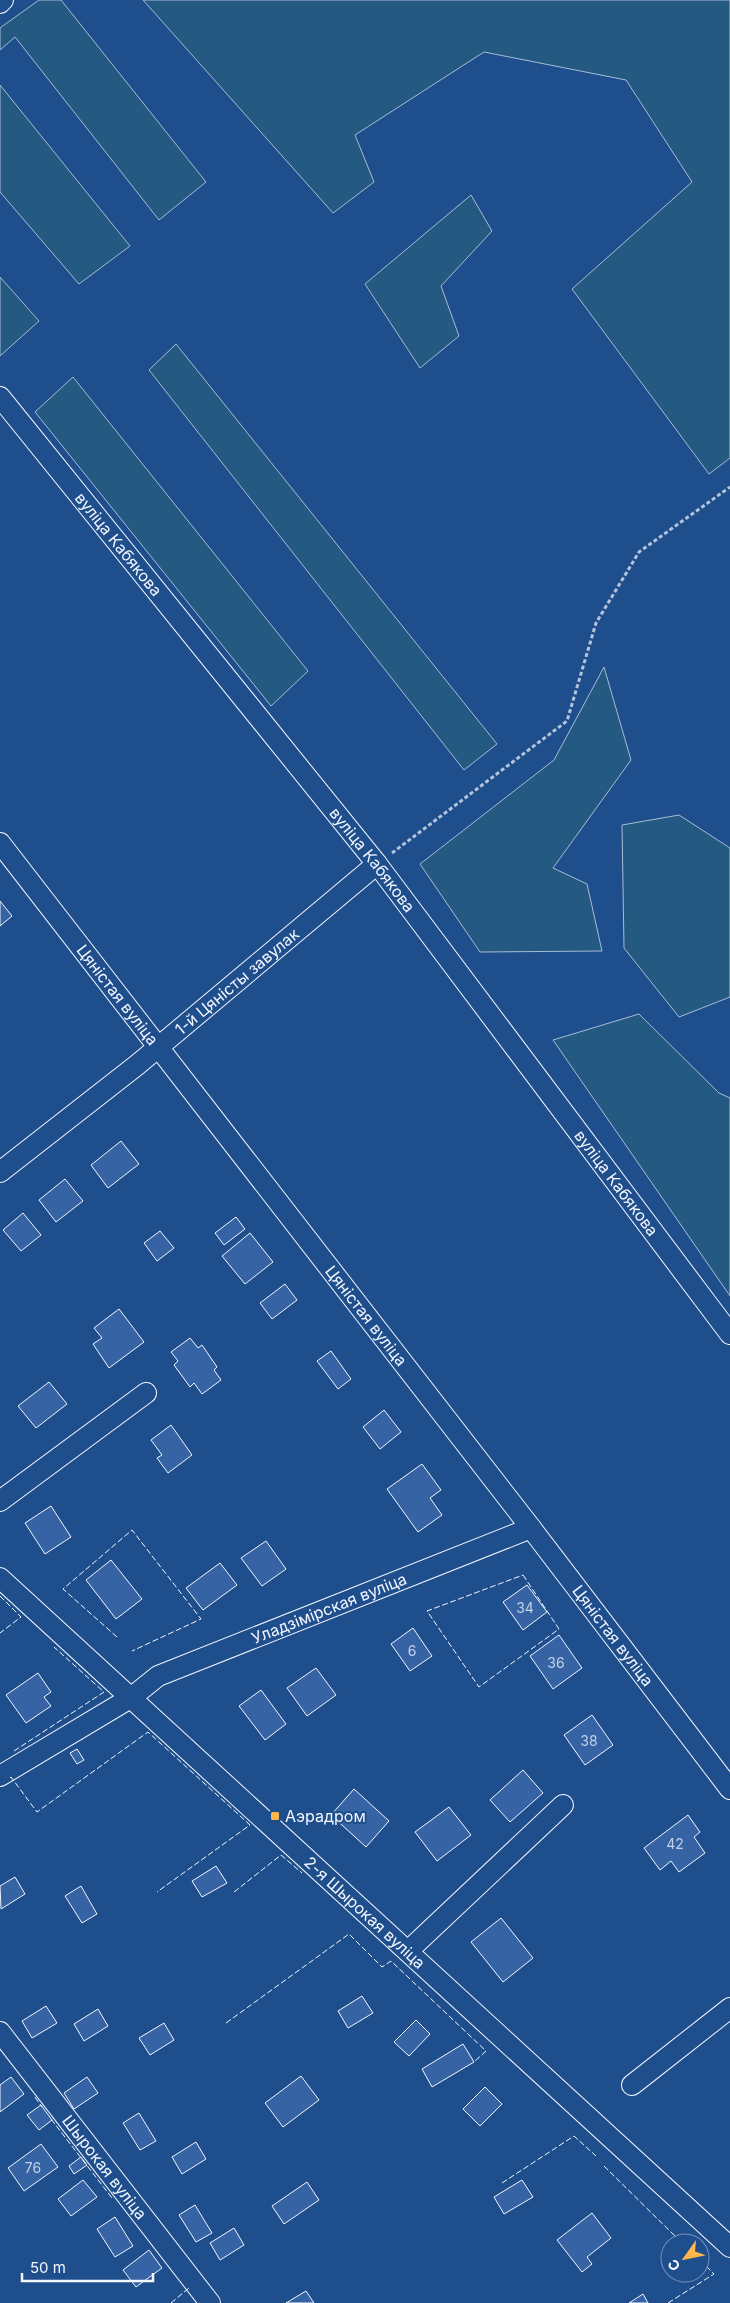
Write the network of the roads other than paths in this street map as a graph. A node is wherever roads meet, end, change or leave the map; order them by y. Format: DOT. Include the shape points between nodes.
graph roads {
  1 [pos="3,0"];
  2 [pos="0,3"];
  3 [pos="0,397"];
  4 [pos="0,843"];
  5 [pos="377,864"];
  6 [pos="157,1048"];
  7 [pos="0,1172"];
  8 [pos="730,1334"];
  9 [pos="146,1393"];
  10 [pos="0,1501"];
  11 [pos="531,1528"];
  12 [pos="0,1578"];
  13 [pos="132,1696"];
  14 [pos="0,1776"];
  15 [pos="730,1789"];
  16 [pos="562,1805"];
  17 [pos="408,1951"];
  18 [pos="730,2008"];
  19 [pos="0,2032"];
  20 [pos="632,2085"];
  21 [pos="730,2247"];
  22 [pos="210,2303"];
  1 -- 2 [label="street"];
  3 -- 5 [label="street, вуліца Кабякова"];
  4 -- 6 [label="street, Цяністая вуліца"];
  5 -- 6 [label="street, 1-й Цяністы завулак"];
  5 -- 8 [label="street, вуліца Кабякова"];
  6 -- 7 [label="street, 1-й Цяністы завулак"];
  6 -- 11 [label="street, Цяністая вуліца"];
  9 -- 10 [label="street"];
  11 -- 13 [label="street, Уладзімірская вуліца" via="158,1676"];
  11 -- 15 [label="street, Цяністая вуліца"];
  12 -- 13 [label="street, 2-я Шырокая вуліца"];
  13 -- 14 [label="street, Уладзімірская вуліца"];
  13 -- 17 [label="street, 2-я Шырокая вуліца"];
  16 -- 17 [label="street"];
  17 -- 21 [label="street, 2-я Шырокая вуліца"];
  18 -- 20 [label="street"];
  19 -- 22 [label="street, Шырокая вуліца"];
}
